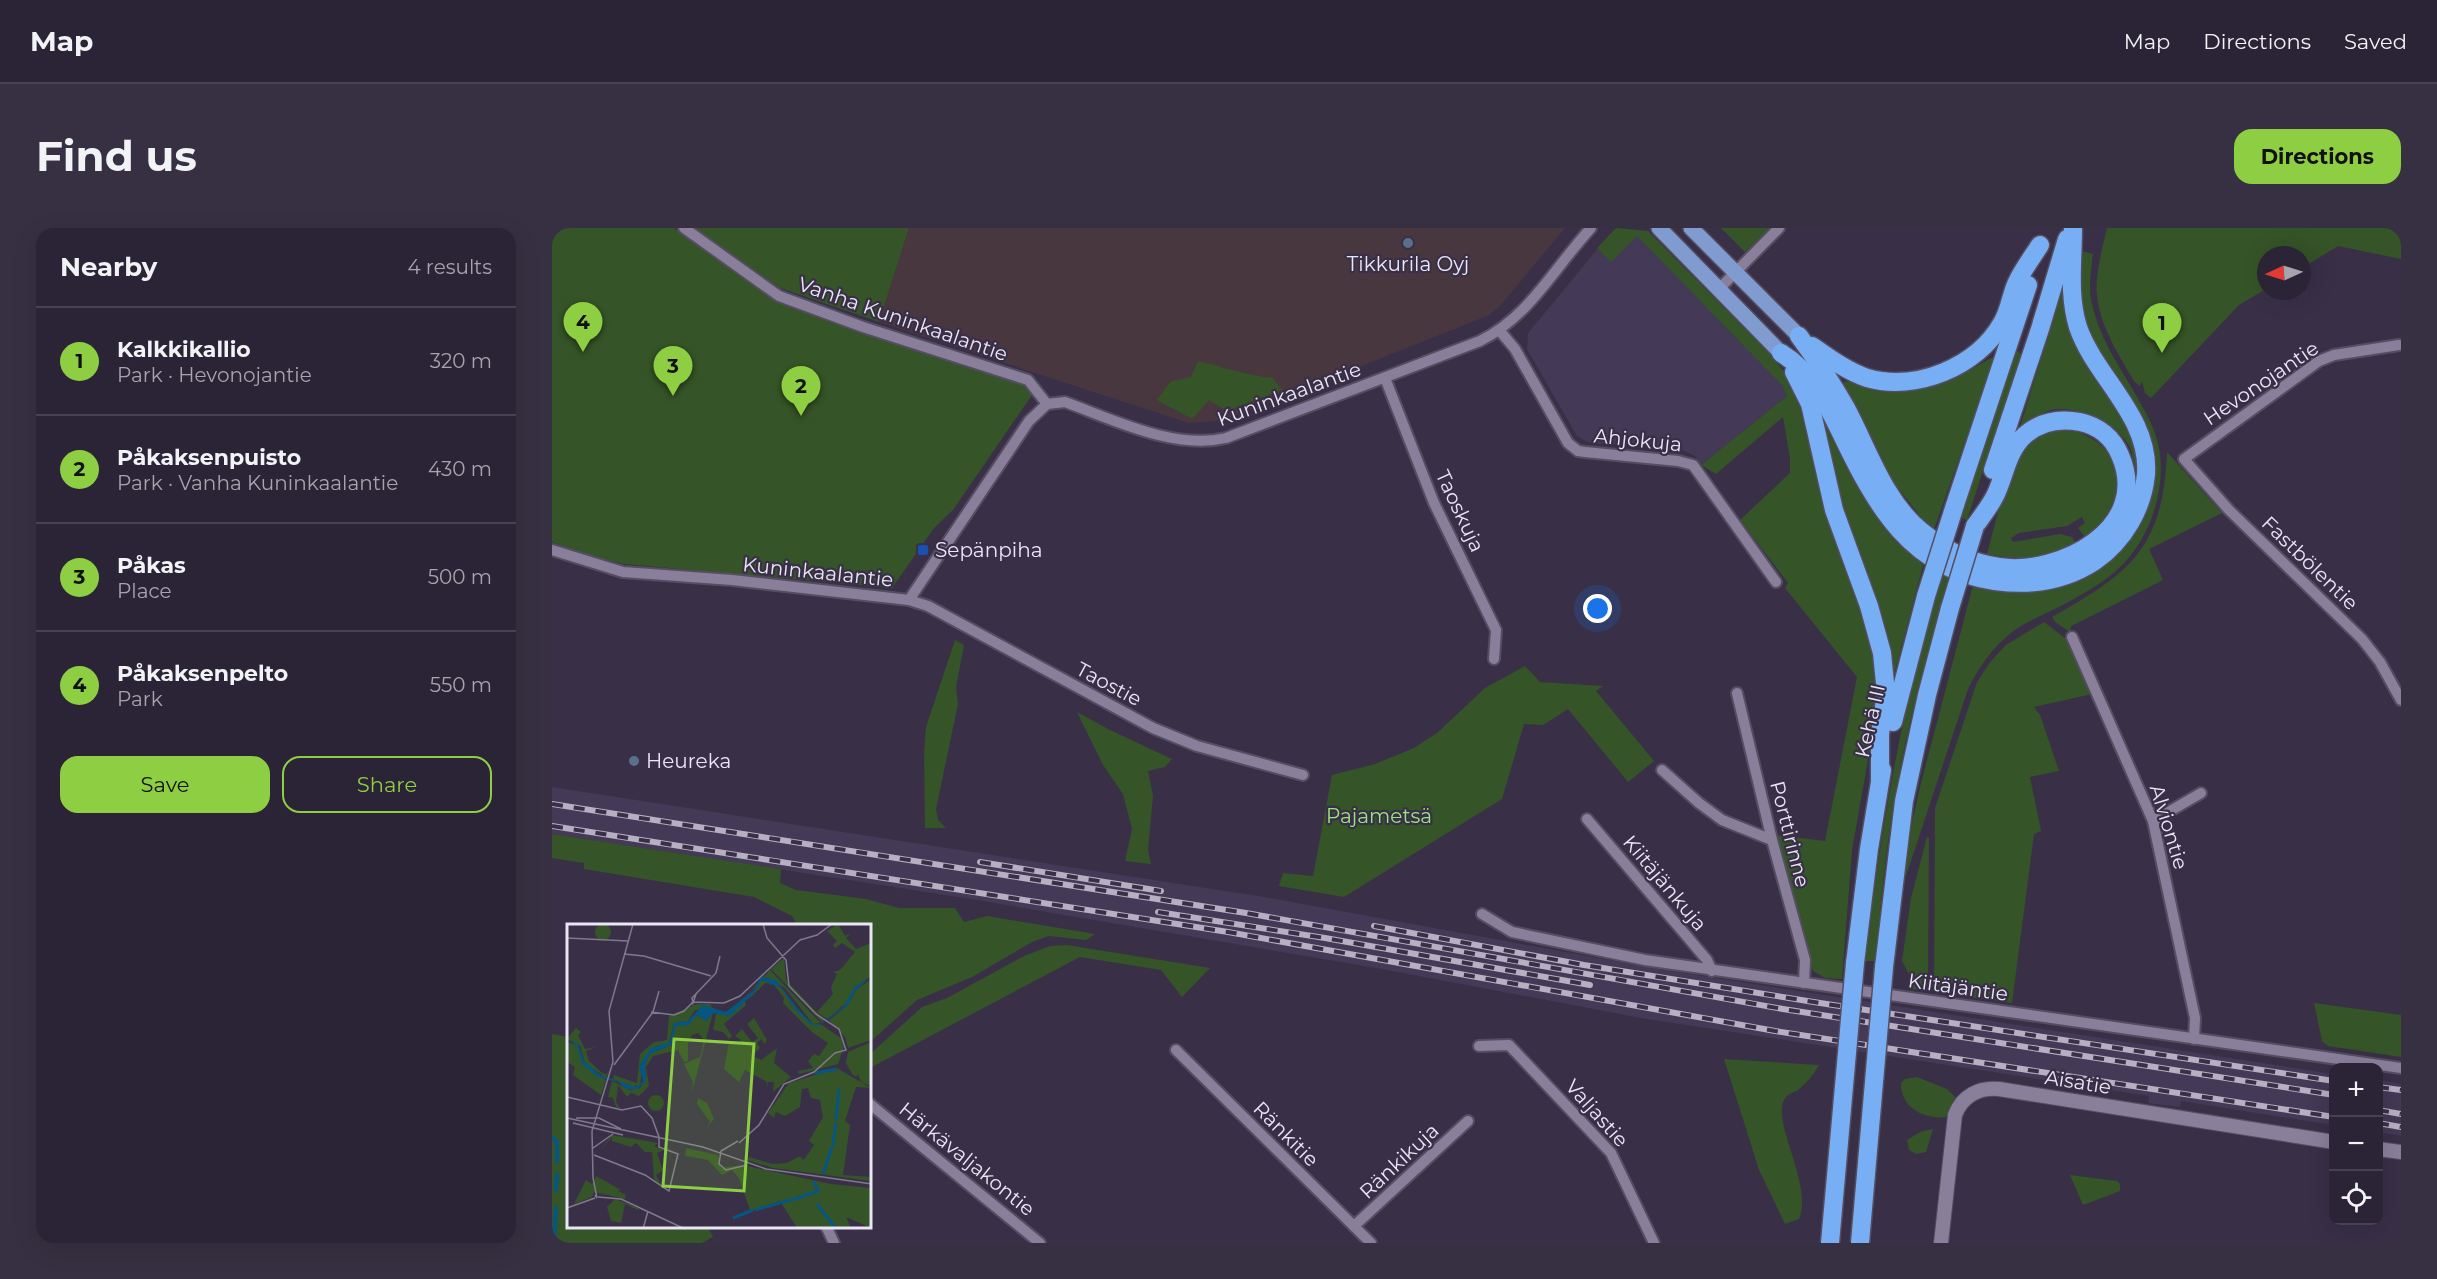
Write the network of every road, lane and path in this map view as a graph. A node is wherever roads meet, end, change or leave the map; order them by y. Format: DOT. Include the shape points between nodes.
graph roads {
  1 [pos="684,228"];
  2 [pos="1591,228"];
  3 [pos="1659,228"];
  4 [pos="1691,228"];
  5 [pos="1779,228"];
  6 [pos="2071,228"];
  7 [pos="2042,236"];
  8 [pos="1734,272"];
  9 [pos="1719,289"];
  10 [pos="1500,331"];
  11 [pos="1799,336"];
  12 [pos="2399,345"];
  13 [pos="1781,353"];
  14 [pos="1385,378"];
  15 [pos="1047,404"];
  16 [pos="2184,459"];
  17 [pos="1975,526"];
  18 [pos="552,550"];
  19 [pos="1776,582"];
  20 [pos="909,600"];
  21 [pos="2072,637"];
  22 [pos="1494,659"];
  23 [pos="1737,693"];
  24 [pos="2401,700"];
  25 [pos="1662,770"];
  26 [pos="1303,775"];
  27 [pos="1880,781"];
  28 [pos="2201,793"];
  29 [pos="1587,819"];
  30 [pos="2152,821"];
  31 [pos="1772,840"];
  32 [pos="1482,914"];
  33 [pos="1712,971"];
  34 [pos="1804,983"];
  35 [pos="2194,1039"];
  36 [pos="1479,1046"];
  37 [pos="1176,1050"];
  38 [pos="2401,1068"];
  39 [pos="872,1106"];
  40 [pos="1468,1121"];
  41 [pos="2329,1141"];
  42 [pos="2383,1150"];
  43 [pos="2401,1152"];
  44 [pos="1354,1227"];
  45 [pos="826,1228"];
  46 [pos="834,1243"];
  47 [pos="1041,1243"];
  48 [pos="1371,1243"];
  49 [pos="1654,1243"];
  50 [pos="1830,1243"];
  51 [pos="1860,1243"];
  52 [pos="1941,1243"];
  1 -- 15 [label="street, Vanha Kuninkaalantie" via="779,296 1028,380"];
  2 -- 10 [label="street, Kuninkaalantie" via="1528,306"];
  3 -- 9 [label="main road"];
  4 -- 8 [label="main road"];
  5 -- 8 [label="street"];
  6 -- 13 [label="highway" via="2070,286 2079,328 2134,422 2146,472 2137,510 2127,529 2085,568 2049,581 2009,583 1951,569 1917,548 1901,535 1878,503 1812,381 1796,362"];
  6 -- 17 [label="highway"];
  7 -- 11 [label="highway" via="1990,341 1971,357 1926,378 1869,378 1850,371"];
  7 -- 27 [label="highway, Kehä III, bridge" via="1926,596"];
  8 -- 9 [label="street"];
  8 -- 11 [label="main road"];
  9 -- 13 [label="main road"];
  10 -- 14 [label="street, Kuninkaalantie"];
  10 -- 19 [label="street, Ahjokuja" via="1515,349 1568,443 1578,451 1693,465"];
  11 -- 17 [label="highway" via="1827,375 1897,504 1914,525 1936,542 1976,562 2025,568 2070,558 2090,547 2106,532 2125,496 2127,480 2118,449 2108,436 2083,422 2052,421 2037,426 2023,437 2009,458 1995,497"];
  12 -- 16 [label="street, Hevonojantie" via="2319,361"];
  13 -- 27 [label="highway" via="1810,404 1834,510 1882,653 1886,693 1880,734"];
  14 -- 15 [label="street, Kuninkaalantie" via="1251,430 1209,442 1177,440 1065,402"];
  14 -- 22 [label="street, Taoskuja" via="1434,503 1496,630"];
  15 -- 20 [label="street, Kuninkaalantie" via="1029,421"];
  16 -- 24 [label="street, Fastbölentie" via="2229,510 2362,639"];
  17 -- 51 [label="highway, bridge" via="1927,695 1904,801 1884,967"];
  18 -- 20 [label="street, Kuninkaalantie" via="623,572"];
  20 -- 26 [label="street, Taostie" via="928,606 1153,728 1197,746"];
  21 -- 30 [label="street, Alviontie"];
  23 -- 31 [label="street, Porttirinne"];
  25 -- 31 [label="street" via="1722,820"];
  27 -- 50 [label="highway, Kehä III, bridge" via="1855,963"];
  28 -- 30 [label="street"];
  29 -- 33 [label="street, Kiitäjänkuja" via="1707,960"];
  30 -- 35 [label="street, Alviontie" via="2195,1018"];
  31 -- 34 [label="street, Porttirinne" via="1804,960"];
  32 -- 33 [label="street, Kiitäjäntie" via="1512,932"];
  33 -- 34 [label="street, Kiitäjäntie"];
  34 -- 35 [label="street, Kiitäjäntie"];
  35 -- 38 [label="street, Kiitäjäntie"];
  36 -- 49 [label="street, Valjastie" via="1509,1045 1604,1145"];
  37 -- 44 [label="street, Ränkitie"];
  39 -- 47 [label="street, Härkävaljakontie"];
  40 -- 44 [label="street, Ränkikuja"];
  41 -- 52 [label="street, Aisatie" via="1984,1089 1966,1098 1955,1115"];
  42 -- 43 [label="street"];
  44 -- 48 [label="street, Ränkitie"];
  45 -- 46 [label="street"];
}
